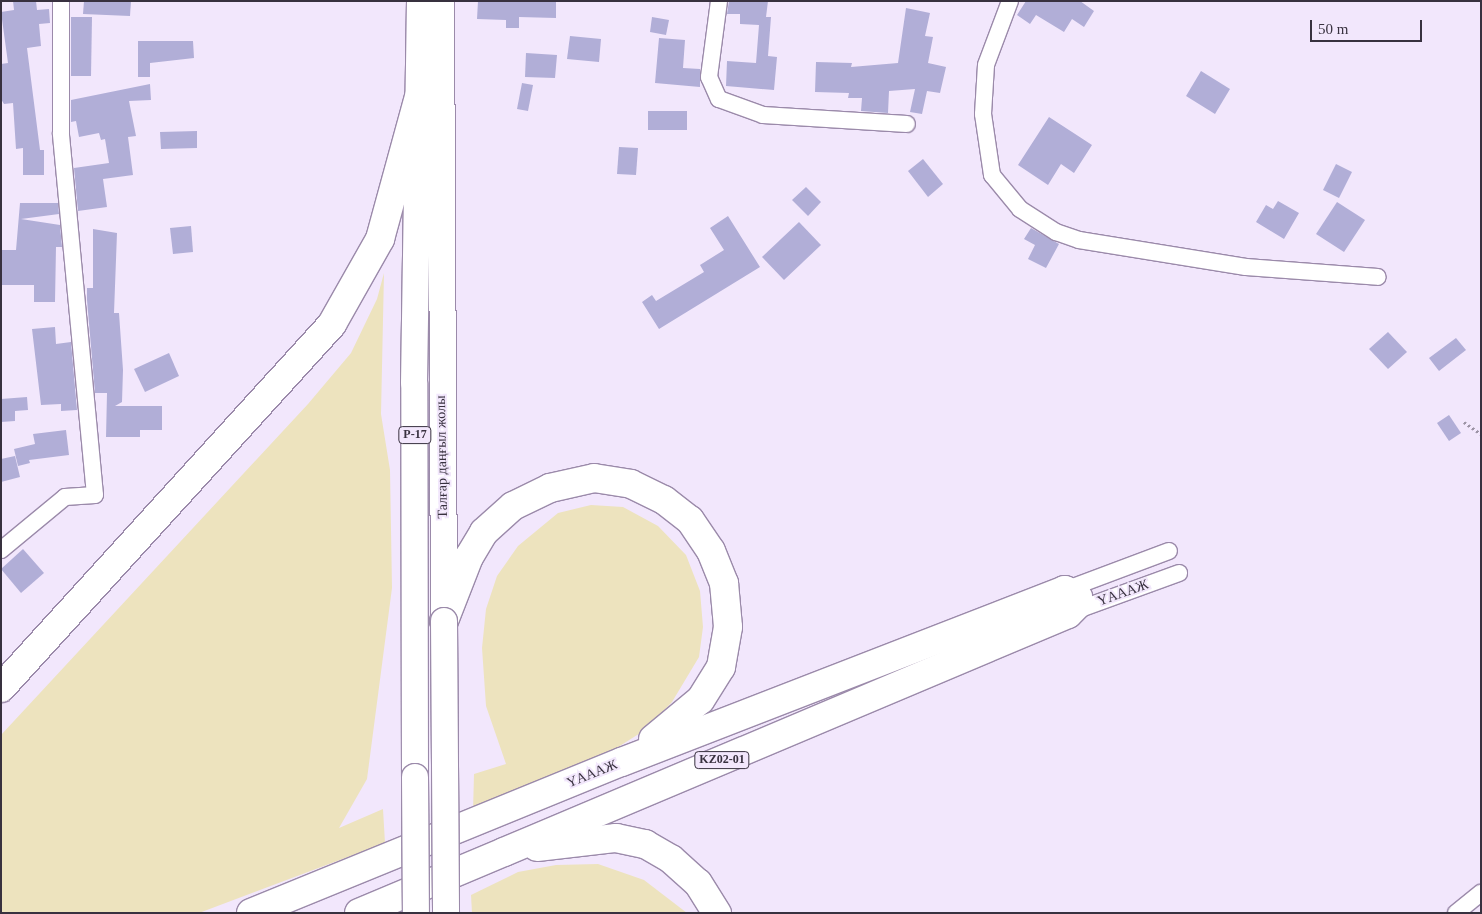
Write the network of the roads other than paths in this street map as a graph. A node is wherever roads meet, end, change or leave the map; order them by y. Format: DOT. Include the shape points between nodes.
graph roads {
  1 [pos="61,1"];
  2 [pos="420,1"];
  3 [pos="441,1"];
  4 [pos="719,1"];
  5 [pos="1010,1"];
  6 [pos="420,93"];
  7 [pos="907,124"];
  8 [pos="1378,277"];
  9 [pos="1,550"];
  10 [pos="1169,550"];
  11 [pos="1179,573"];
  12 [pos="1066,602"];
  13 [pos="444,621"];
  14 [pos="1,688"];
  15 [pos="621,762"];
  16 [pos="504,852"];
  17 [pos="1481,893"];
  18 [pos="251,913"];
  19 [pos="359,913"];
  20 [pos="416,913"];
  21 [pos="446,913"];
  22 [pos="717,913"];
  23 [pos="1456,913"];
  1 -- 9 [label="street" via="61,133 95,495 65,498"];
  2 -- 6 [label="main road, Талғар даңғыл жолы"];
  3 -- 13 [label="main road, Талғар даңғыл жолы / P-17"];
  4 -- 7 [label="street" via="709,77 719,100 763,115"];
  5 -- 8 [label="street" via="986,66 983,114 992,175 1020,210 1056,232 1079,240 1246,268"];
  6 -- 14 [label="highway" via="380,239 332,324"];
  6 -- 20 [label="main road, Талғар даңғыл жолы / P-17, bridge" via="414,383"];
  10 -- 12 [label="street, ҮАААЖ / KZ02-01"];
  11 -- 12 [label="street, ҮАААЖ / KZ02-01"];
  12 -- 15 [label="highway, ҮАААЖ / KZ02-01" via="935,640"];
  12 -- 16 [label="highway, KZ02-01" via="940,668"];
  13 -- 15 [label="highway" via="469,557 484,532 514,506 550,488 594,478 631,484 664,500 690,520 711,551 724,583 728,627 722,667 684,717"];
  13 -- 21 [label="main road, Талғар даңғыл жолы / P-17, bridge"];
  15 -- 18 [label="highway, ҮАААЖ / KZ02-01"];
  16 -- 19 [label="highway, KZ02-01"];
  16 -- 22 [label="highway" via="616,838 645,844 698,883"];
  17 -- 23 [label="street"];
}
